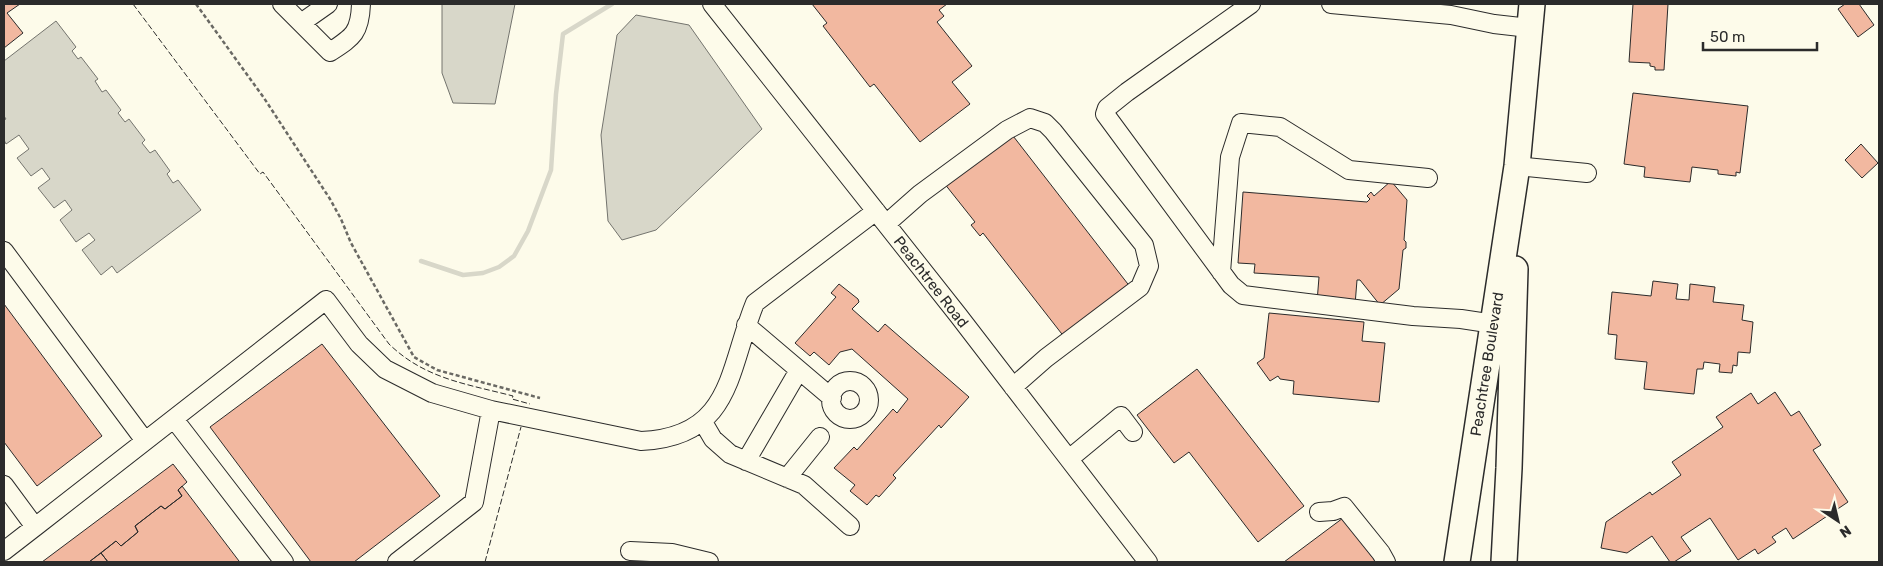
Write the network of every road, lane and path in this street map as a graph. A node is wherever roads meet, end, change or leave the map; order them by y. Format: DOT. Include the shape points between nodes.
graph roads {
  1 [pos="196,4"];
  2 [pos="282,4"];
  3 [pos="328,4"];
  4 [pos="362,4"];
  5 [pos="712,4"];
  6 [pos="1251,4"];
  7 [pos="1331,4"];
  8 [pos="1530,16"];
  9 [pos="301,23"];
  10 [pos="1517,166"];
  11 [pos="1587,173"];
  12 [pos="1428,178"];
  13 [pos="881,217"];
  14 [pos="4,251"];
  15 [pos="1221,272"];
  16 [pos="1494,324"];
  17 [pos="746,326"];
  18 [pos="799,370"];
  19 [pos="1013,387"];
  20 [pos="540,398"];
  21 [pos="832,398"];
  22 [pos="491,410"];
  23 [pos="174,418"];
  24 [pos="703,422"];
  25 [pos="1133,432"];
  26 [pos="820,437"];
  27 [pos="145,441"];
  28 [pos="1069,459"];
  29 [pos="746,461"];
  30 [pos="787,478"];
  31 [pos="4,486"];
  32 [pos="1319,512"];
  33 [pos="35,526"];
  34 [pos="850,526"];
  35 [pos="4,551"];
  36 [pos="630,551"];
  37 [pos="284,562"];
  38 [pos="397,562"];
  39 [pos="709,562"];
  40 [pos="1148,562"];
  41 [pos="1386,562"];
  42 [pos="1458,562"];
  43 [pos="1504,562"];
  1 -- 20 [label="path" via="264,98 330,199 414,357 437,370"];
  2 -- 9 [label="street"];
  3 -- 9 [label="street"];
  4 -- 9 [label="street" via="353,37 330,52"];
  5 -- 13 [label="street, Peachtree Road"];
  6 -- 15 [label="street" via="1127,92 1107,108 1105,114"];
  7 -- 8 [label="street" via="1451,15 1494,24"];
  8 -- 10 [label="highway, Peachtree Boulevard"];
  10 -- 11 [label="street"];
  10 -- 16 [label="highway, Peachtree Boulevard"];
  10 -- 43 [label="highway, Peachtree Boulevard" via="1514,341"];
  12 -- 15 [label="street" via="1349,170 1280,127 1241,123 1230,157"];
  13 -- 17 [label="street" via="755,303"];
  13 -- 19 [label="street, Peachtree Road"];
  13 -- 19 [label="street" via="920,194 1007,130 1030,118 1045,123 1053,130 1144,245 1149,266 1140,287"];
  14 -- 27 [label="street"];
  15 -- 16 [label="street" via="1243,294"];
  16 -- 42 [label="highway, Peachtree Boulevard"];
  17 -- 18 [label="street"];
  17 -- 24 [label="street" via="728,386"];
  18 -- 21 [label="street"];
  18 -- 29 [label="street"];
  19 -- 28 [label="street, Peachtree Road"];
  22 -- 23 [label="street" via="432,393 385,369 359,344 326,300"];
  22 -- 24 [label="street" via="641,441 661,440"];
  22 -- 38 [label="street" via="474,502"];
  23 -- 27 [label="street"];
  23 -- 37 [label="street"];
  24 -- 29 [label="street" via="718,444"];
  25 -- 28 [label="street" via="1121,416"];
  26 -- 30 [label="street"];
  27 -- 33 [label="street"];
  28 -- 40 [label="street, Peachtree Road"];
  29 -- 30 [label="street"];
  30 -- 34 [label="street" via="804,485"];
  31 -- 33 [label="street"];
  32 -- 41 [label="street" via="1344,507"];
  33 -- 35 [label="street"];
  36 -- 39 [label="street" via="672,553"];
}
